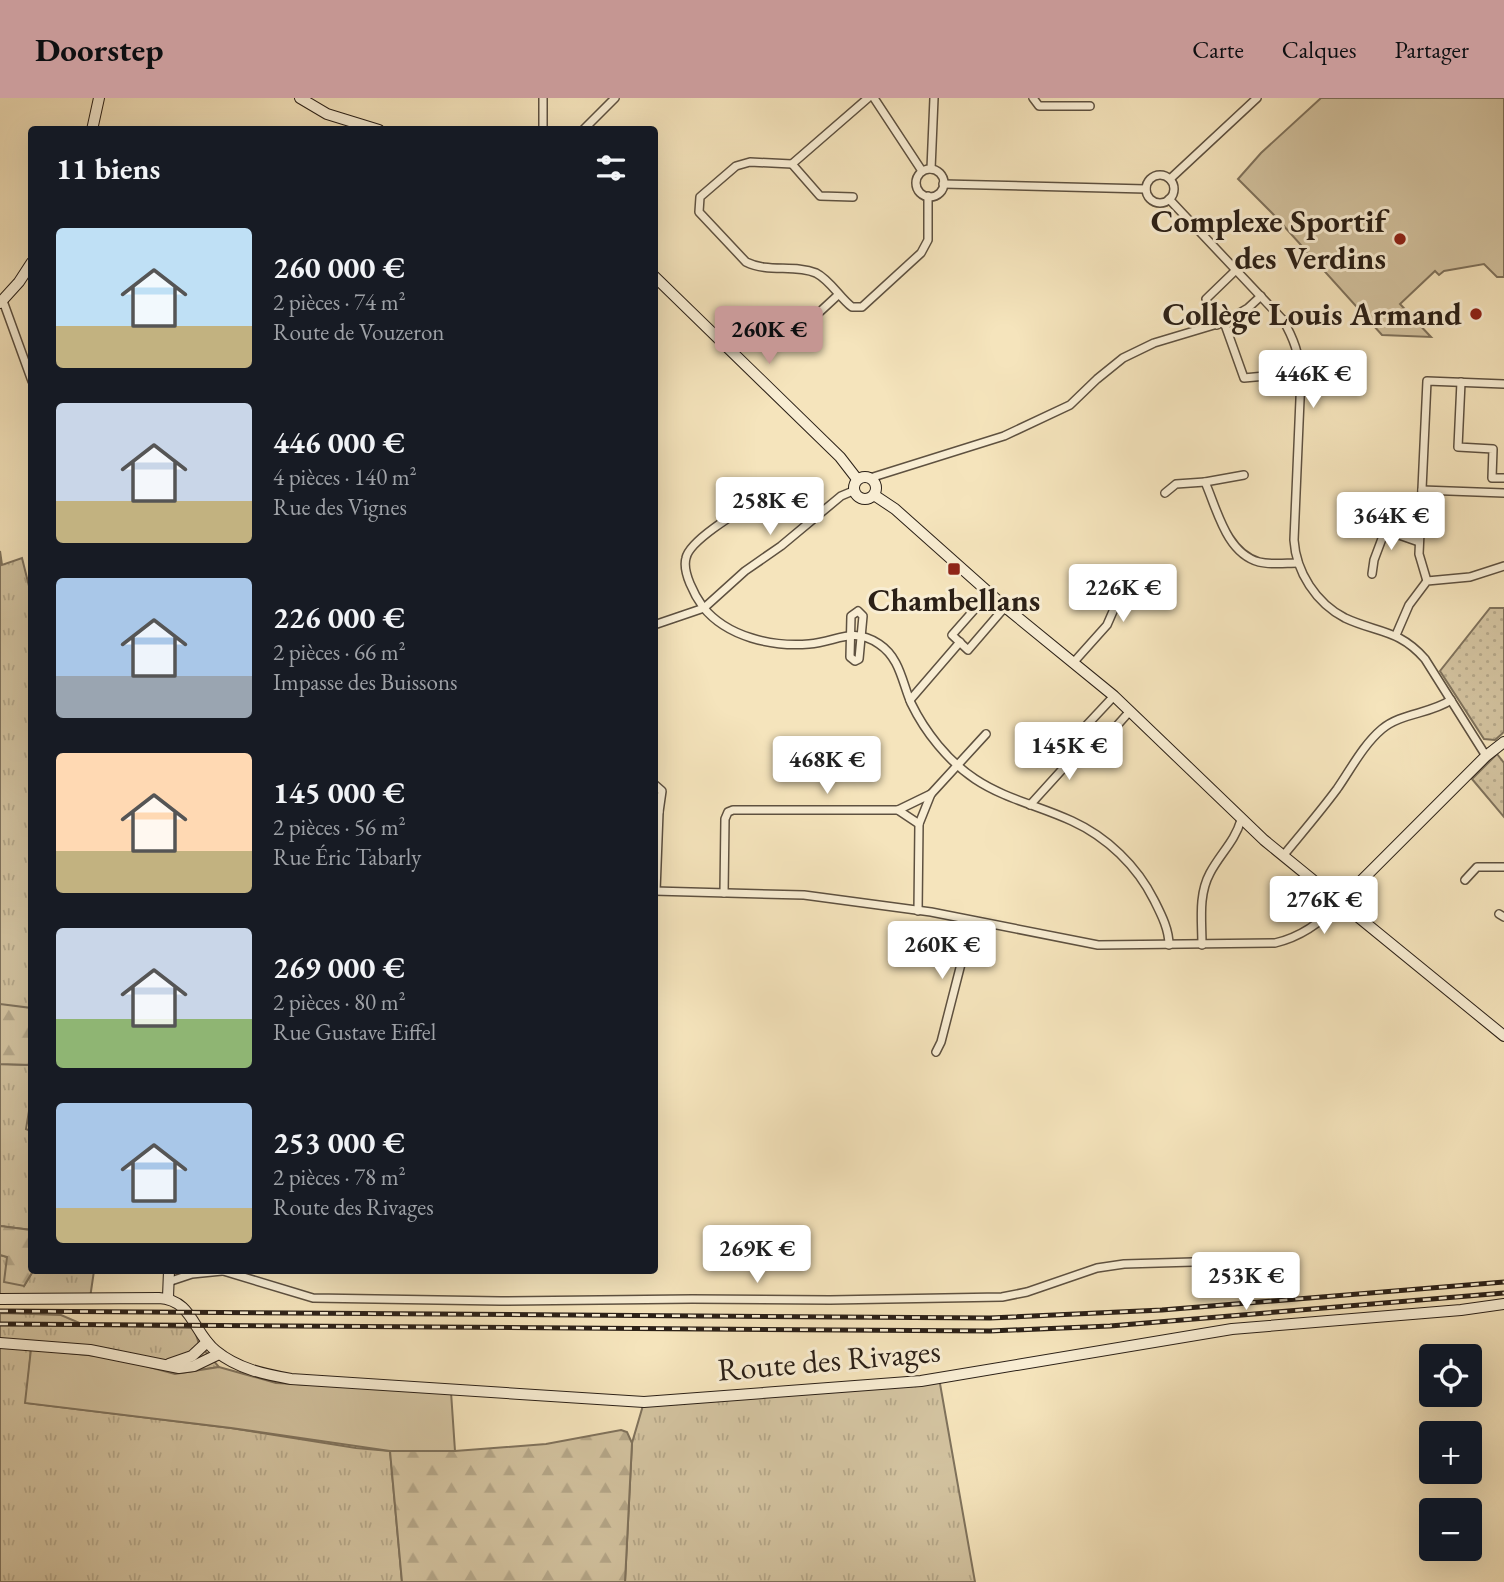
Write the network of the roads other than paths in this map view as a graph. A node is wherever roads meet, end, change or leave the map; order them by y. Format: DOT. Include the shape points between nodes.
graph roads {
  1 [pos="99,98"];
  2 [pos="300,98"];
  3 [pos="543,98"];
  4 [pos="615,98"];
  5 [pos="868,98"];
  6 [pos="874,98"];
  7 [pos="934,98"];
  8 [pos="1033,98"];
  9 [pos="1257,98"];
  10 [pos="1080,102"];
  11 [pos="1090,106"];
  12 [pos="347,125"];
  13 [pos="93,126"];
  14 [pos="543,126"];
  15 [pos="587,126"];
  16 [pos="792,164"];
  17 [pos="926,170"];
  18 [pos="1170,179"];
  19 [pos="943,184"];
  20 [pos="1146,189"];
  21 [pos="928,196"];
  22 [pos="853,197"];
  23 [pos="1169,199"];
  24 [pos="28,267"];
  25 [pos="1236,270"];
  26 [pos="658,280"];
  27 [pos="838,295"];
  28 [pos="1261,296"];
  29 [pos="1,302"];
  30 [pos="1221,324"];
  31 [pos="798,332"];
  32 [pos="28,371"];
  33 [pos="1301,376"];
  34 [pos="1461,382"];
  35 [pos="1504,384"];
  36 [pos="1244,475"];
  37 [pos="870,478"];
  38 [pos="1492,478"];
  39 [pos="1504,478"];
  40 [pos="857,479"];
  41 [pos="1205,482"];
  42 [pos="1422,490"];
  43 [pos="853,491"];
  44 [pos="1165,493"];
  45 [pos="1491,493"];
  46 [pos="1504,493"];
  47 [pos="874,495"];
  48 [pos="816,518"];
  49 [pos="1419,542"];
  50 [pos="1298,563"];
  51 [pos="1504,566"];
  52 [pos="1371,574"];
  53 [pos="1135,576"];
  54 [pos="1427,581"];
  55 [pos="989,593"];
  56 [pos="1005,607"];
  57 [pos="704,608"];
  58 [pos="658,624"];
  59 [pos="849,635"];
  60 [pos="1396,635"];
  61 [pos="863,636"];
  62 [pos="960,642"];
  63 [pos="1073,663"];
  64 [pos="1114,696"];
  65 [pos="910,700"];
  66 [pos="1451,701"];
  67 [pos="1130,711"];
  68 [pos="986,734"];
  69 [pos="1504,742"];
  70 [pos="1079,751"];
  71 [pos="1486,756"];
  72 [pos="957,765"];
  73 [pos="658,788"];
  74 [pos="931,794"];
  75 [pos="1030,805"];
  76 [pos="658,808"];
  77 [pos="898,810"];
  78 [pos="1241,820"];
  79 [pos="919,824"];
  80 [pos="1283,856"];
  81 [pos="1504,867"];
  82 [pos="1465,880"];
  83 [pos="658,891"];
  84 [pos="724,893"];
  85 [pos="1340,902"];
  86 [pos="918,911"];
  87 [pos="972,920"];
  88 [pos="1169,945"];
  89 [pos="1202,945"];
  90 [pos="1504,1036"];
  91 [pos="936,1052"];
  92 [pos="1285,1264"];
  93 [pos="192,1274"];
  94 [pos="231,1274"];
  95 [pos="168,1276"];
  96 [pos="168,1298"];
  97 [pos="0,1299"];
  98 [pos="1504,1304"];
  99 [pos="1461,1310"];
  100 [pos="1504,1310"];
  101 [pos="207,1342"];
  102 [pos="0,1343"];
  103 [pos="219,1354"];
  104 [pos="162,1365"];
  1 -- 13 [label="main road"];
  2 -- 12 [label="main road"];
  3 -- 14 [label="street"];
  4 -- 15 [label="street"];
  5 -- 16 [label="street"];
  6 -- 17 [label="street"];
  7 -- 17 [label="street"];
  8 -- 10 [label="street" via="1039,106"];
  9 -- 18 [label="street"];
  10 -- 11 [label="street"];
  16 -- 22 [label="street" via="820,196"];
  16 -- 27 [label="street" via="736,166 700,197 699,212 746,262 821,275"];
  17 -- 19 [label="street" via="942,176"];
  17 -- 21 [label="street" via="916,179 917,188"];
  18 -- 20 [label="street" via="1156,175 1148,180"];
  18 -- 23 [label="street" via="1174,192"];
  19 -- 20 [label="street"];
  19 -- 21 [label="street" via="940,192"];
  20 -- 23 [label="street" via="1154,202"];
  21 -- 27 [label="street" via="928,240 921,253 862,307 852,307"];
  23 -- 25 [label="street"];
  24 -- 29 [label="main road"];
  25 -- 28 [label="street"];
  25 -- 30 [label="street" via="1206,299"];
  26 -- 40 [label="main road" via="840,457"];
  27 -- 31 [label="street"];
  28 -- 30 [label="street"];
  28 -- 33 [label="street" via="1294,340"];
  29 -- 32 [label="street"];
  30 -- 33 [label="street" via="1244,378"];
  30 -- 37 [label="street" via="1142,348 1121,359 1070,405 1004,436"];
  33 -- 50 [label="street" via="1294,532"];
  34 -- 35 [label="street"];
  34 -- 38 [label="street" via="1458,447 1493,449"];
  34 -- 42 [label="street" via="1427,381"];
  36 -- 41 [label="street"];
  37 -- 40 [label="main road"];
  37 -- 47 [label="main road" via="877,489"];
  38 -- 39 [label="street"];
  38 -- 45 [label="street"];
  40 -- 43 [label="main road"];
  41 -- 44 [label="street" via="1176,484"];
  41 -- 50 [label="street" via="1240,551 1262,563"];
  42 -- 45 [label="street"];
  42 -- 49 [label="street"];
  43 -- 47 [label="main road" via="862,500"];
  43 -- 48 [label="street"];
  45 -- 46 [label="street"];
  47 -- 55 [label="main road"];
  48 -- 57 [label="street"];
  48 -- 57 [label="street" via="809,513 753,506 710,531 690,549 685,566"];
  49 -- 52 [label="street" via="1383,536"];
  49 -- 54 [label="street"];
  50 -- 60 [label="street" via="1328,606"];
  51 -- 54 [label="street" via="1469,577"];
  53 -- 63 [label="street" via="1138,583"];
  54 -- 60 [label="street" via="1409,605"];
  55 -- 56 [label="main road"];
  55 -- 62 [label="street" via="951,635"];
  56 -- 62 [label="street" via="968,650"];
  56 -- 63 [label="main road"];
  57 -- 58 [label="street"];
  57 -- 59 [label="street" via="732,630 770,642 809,644"];
  59 -- 61 [label="street"];
  59 -- 61 [label="street" via="851,615 858,611 863,616"];
  59 -- 61 [label="street" via="850,657 855,661"];
  60 -- 66 [label="street" via="1425,659"];
  61 -- 65 [label="street" via="893,657"];
  62 -- 65 [label="street"];
  63 -- 64 [label="main road"];
  64 -- 67 [label="main road"];
  64 -- 70 [label="street" via="1070,743"];
  65 -- 72 [label="street" via="923,725"];
  66 -- 71 [label="street"];
  66 -- 80 [label="street" via="1381,730"];
  67 -- 70 [label="street" via="1088,758"];
  67 -- 78 [label="main road"];
  68 -- 72 [label="street"];
  69 -- 71 [label="main road"];
  70 -- 75 [label="street"];
  71 -- 85 [label="main road"];
  72 -- 74 [label="street"];
  72 -- 75 [label="street" via="1001,794"];
  73 -- 76 [label="street" via="662,791"];
  74 -- 77 [label="street"];
  74 -- 79 [label="street"];
  75 -- 88 [label="street" via="1073,821 1121,855 1150,893"];
  77 -- 79 [label="street"];
  77 -- 84 [label="street" via="728,812"];
  78 -- 80 [label="main road"];
  78 -- 89 [label="street" via="1206,882"];
  79 -- 86 [label="street"];
  80 -- 85 [label="main road"];
  81 -- 82 [label="street" via="1477,867"];
  83 -- 84 [label="street"];
  84 -- 86 [label="street" via="804,895"];
  85 -- 89 [label="street" via="1312,927 1287,940"];
  85 -- 90 [label="main road"];
  86 -- 87 [label="street"];
  87 -- 88 [label="street" via="1098,945"];
  87 -- 91 [label="street"];
  88 -- 89 [label="street"];
  92 -- 94 [label="street" via="1262,1260 1137,1262 1002,1297 830,1300 313,1298"];
  93 -- 95 [label="street"];
  95 -- 96 [label="main road"];
  96 -- 97 [label="main road"];
  96 -- 101 [label="main road, Route des Rivages" via="182,1305"];
  98 -- 99 [label="main road"];
  99 -- 100 [label="main road"];
  99 -- 103 [label="main road, Route des Rivages" via="1232,1329 930,1380 644,1402 291,1379 248,1370"];
  101 -- 103 [label="main road, Route des Rivages"];
  101 -- 104 [label="main road" via="184,1360"];
  102 -- 104 [label="main road" via="90,1350"];
  103 -- 104 [label="main road" via="187,1368"];
}
